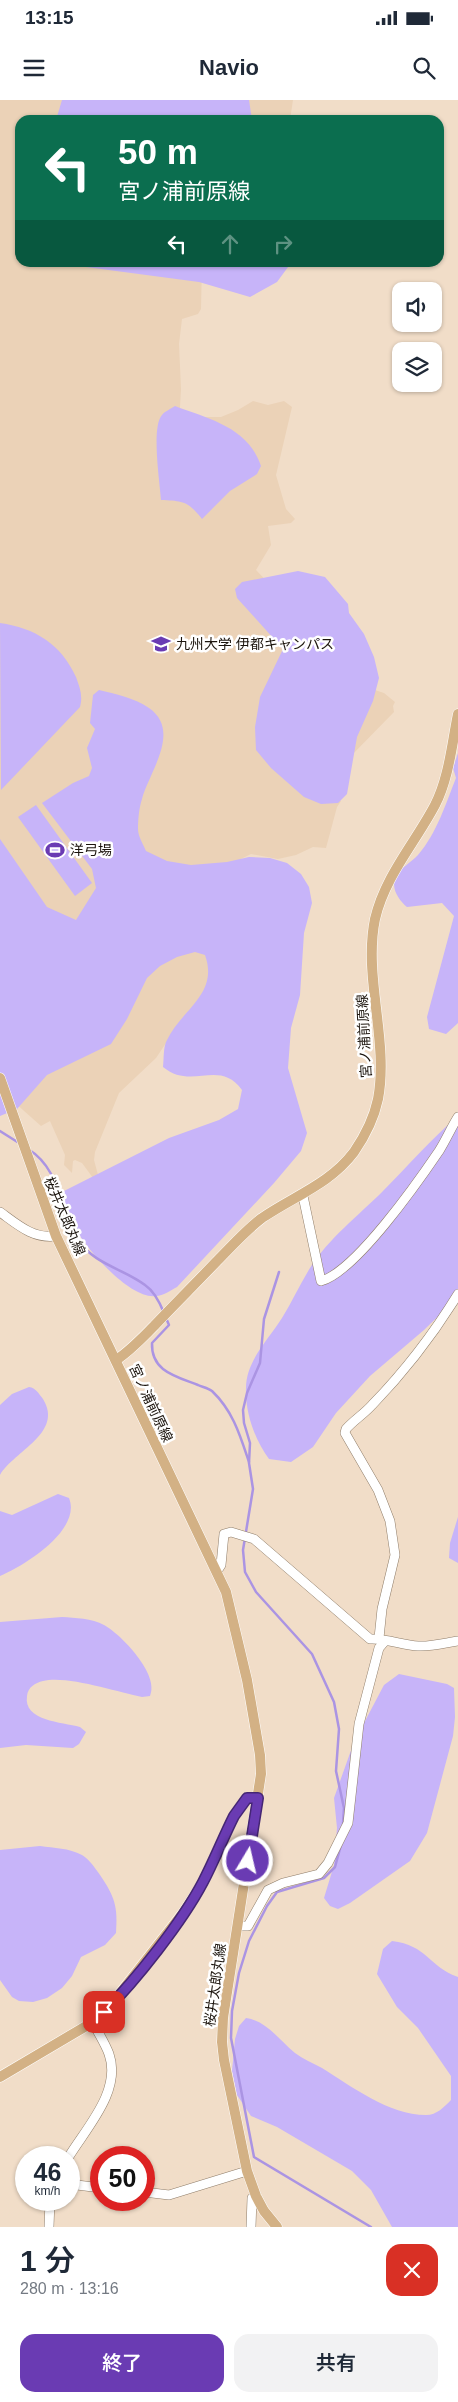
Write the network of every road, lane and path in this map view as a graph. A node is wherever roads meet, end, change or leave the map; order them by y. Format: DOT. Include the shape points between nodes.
graph roads {
  1 [pos="458,714"];
  2 [pos="0,1078"];
  3 [pos="458,1118"];
  4 [pos="303,1196"];
  5 [pos="0,1212"];
  6 [pos="56,1236"];
  7 [pos="458,1294"];
  8 [pos="116,1360"];
  9 [pos="217,1571"];
  10 [pos="382,1640"];
  11 [pos="458,1641"];
  12 [pos="258,1798"];
  13 [pos="238,1926"];
  14 [pos="93,2022"];
  15 [pos="0,2077"];
  16 [pos="76,2146"];
  17 [pos="247,2171"];
  18 [pos="155,2193"];
  19 [pos="256,2196"];
  20 [pos="50,2211"];
  21 [pos="49,2227"];
  22 [pos="251,2227"];
  23 [pos="277,2227"];
  1 -- 4 [label="main road, 宮ノ浦前原線" via="436,803 381,896 375,921 372,946 381,1074 370,1126 354,1152 334,1174"];
  2 -- 6 [label="main road, 桜井太郎丸線"];
  3 -- 4 [label="street" via="439,1151 393,1213 330,1279 321,1281"];
  4 -- 8 [label="main road, 宮ノ浦前原線" via="262,1218"];
  5 -- 6 [label="street" via="32,1234"];
  6 -- 8 [label="main road, 桜井太郎丸線"];
  7 -- 10 [label="street" via="390,1384 345,1433 378,1490 390,1521 395,1555 382,1609"];
  8 -- 9 [label="main road, 宮ノ浦前原線"];
  9 -- 10 [label="street" via="221,1565 224,1534 230,1532 254,1540 370,1639"];
  9 -- 12 [label="main road, 宮ノ浦前原線" via="226,1592 249,1689 260,1755"];
  10 -- 11 [label="street" via="420,1647"];
  10 -- 13 [label="street" via="359,1724 348,1823 328,1863 319,1874 268,1890 248,1926"];
  12 -- 13 [label="main road, 桜井太郎丸線"];
  12 -- 14 [label="main road" via="247,1798 234,1816 203,1883 183,1913 114,2002"];
  13 -- 17 [label="main road, 桜井太郎丸線" via="222,2042"];
  14 -- 15 [label="main road"];
  14 -- 16 [label="street" via="109,2055 112,2078 107,2096"];
  17 -- 18 [label="street" via="169,2195"];
  17 -- 19 [label="main road, 桜井太郎丸線"];
  19 -- 22 [label="street" via="252,2198"];
  19 -- 23 [label="main road, 桜井太郎丸線"];
  20 -- 21 [label="street"];
}
